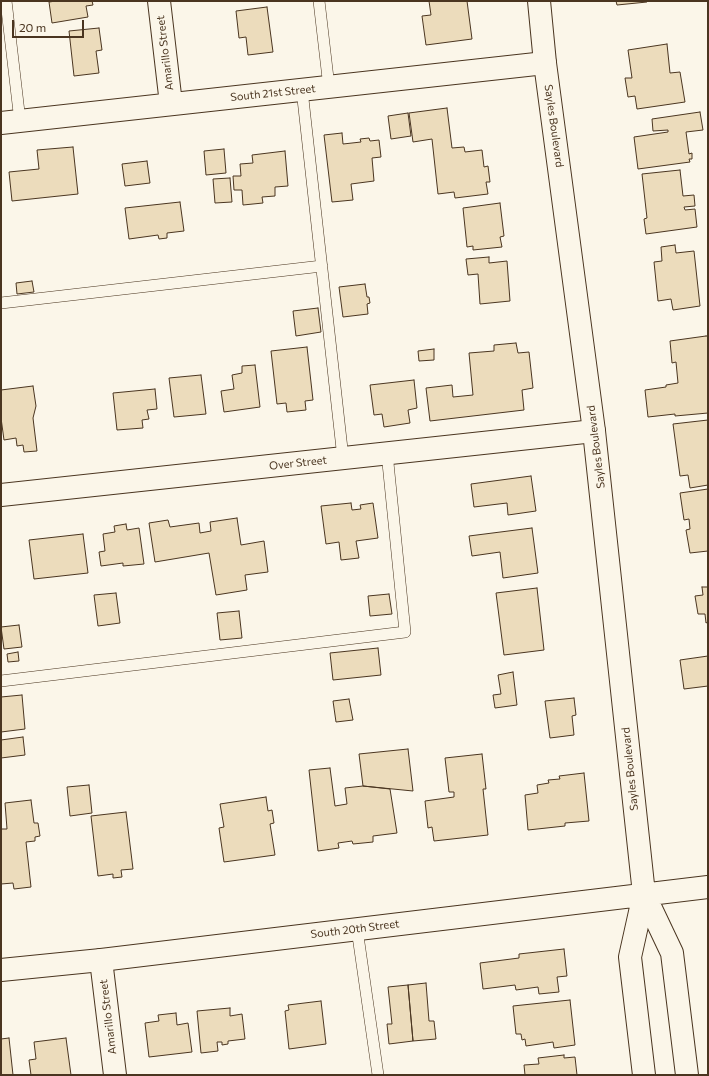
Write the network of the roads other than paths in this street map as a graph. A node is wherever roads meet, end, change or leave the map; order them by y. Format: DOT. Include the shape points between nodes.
graph roads {
  1 [pos="6,1"];
  2 [pos="158,1"];
  3 [pos="319,1"];
  4 [pos="539,1"];
  5 [pos="546,62"];
  6 [pos="329,87"];
  7 [pos="302,90"];
  8 [pos="171,104"];
  9 [pos="11,122"];
  10 [pos="322,266"];
  11 [pos="1,303"];
  12 [pos="594,431"];
  13 [pos="386,454"];
  14 [pos="343,458"];
  15 [pos="1,495"];
  16 [pos="1,681"];
  17 [pos="708,887"];
  18 [pos="644,894"];
  19 [pos="357,929"];
  20 [pos="101,960"];
  21 [pos="1,970"];
  22 [pos="115,1075"];
  23 [pos="378,1075"];
  24 [pos="644,1075"];
  25 [pos="687,1075"];
  1 -- 9 [label="lane"];
  2 -- 8 [label="street, Amarillo Street"];
  3 -- 6 [label="lane"];
  4 -- 5 [label="street, Sayles Boulevard"];
  5 -- 6 [label="street, South 21st Street"];
  5 -- 12 [label="street, Sayles Boulevard"];
  6 -- 7 [label="street, South 21st Street"];
  7 -- 8 [label="street, South 21st Street"];
  7 -- 10 [label="lane"];
  8 -- 9 [label="street, South 21st Street"];
  10 -- 11 [label="lane"];
  10 -- 14 [label="lane"];
  12 -- 13 [label="street, Over Street"];
  12 -- 18 [label="street, Sayles Boulevard"];
  13 -- 14 [label="street, Over Street"];
  13 -- 16 [label="lane" via="405,632"];
  14 -- 15 [label="street, Over Street"];
  17 -- 18 [label="street, South 20th Street"];
  18 -- 19 [label="street, South 20th Street"];
  18 -- 24 [label="street, Sayles Boulevard" via="630,957"];
  18 -- 25 [label="street, Sayles Boulevard" via="672,953"];
  19 -- 20 [label="street, South 20th Street"];
  19 -- 23 [label="lane"];
  20 -- 21 [label="street, South 20th Street"];
  20 -- 22 [label="street, Amarillo Street"];
}
